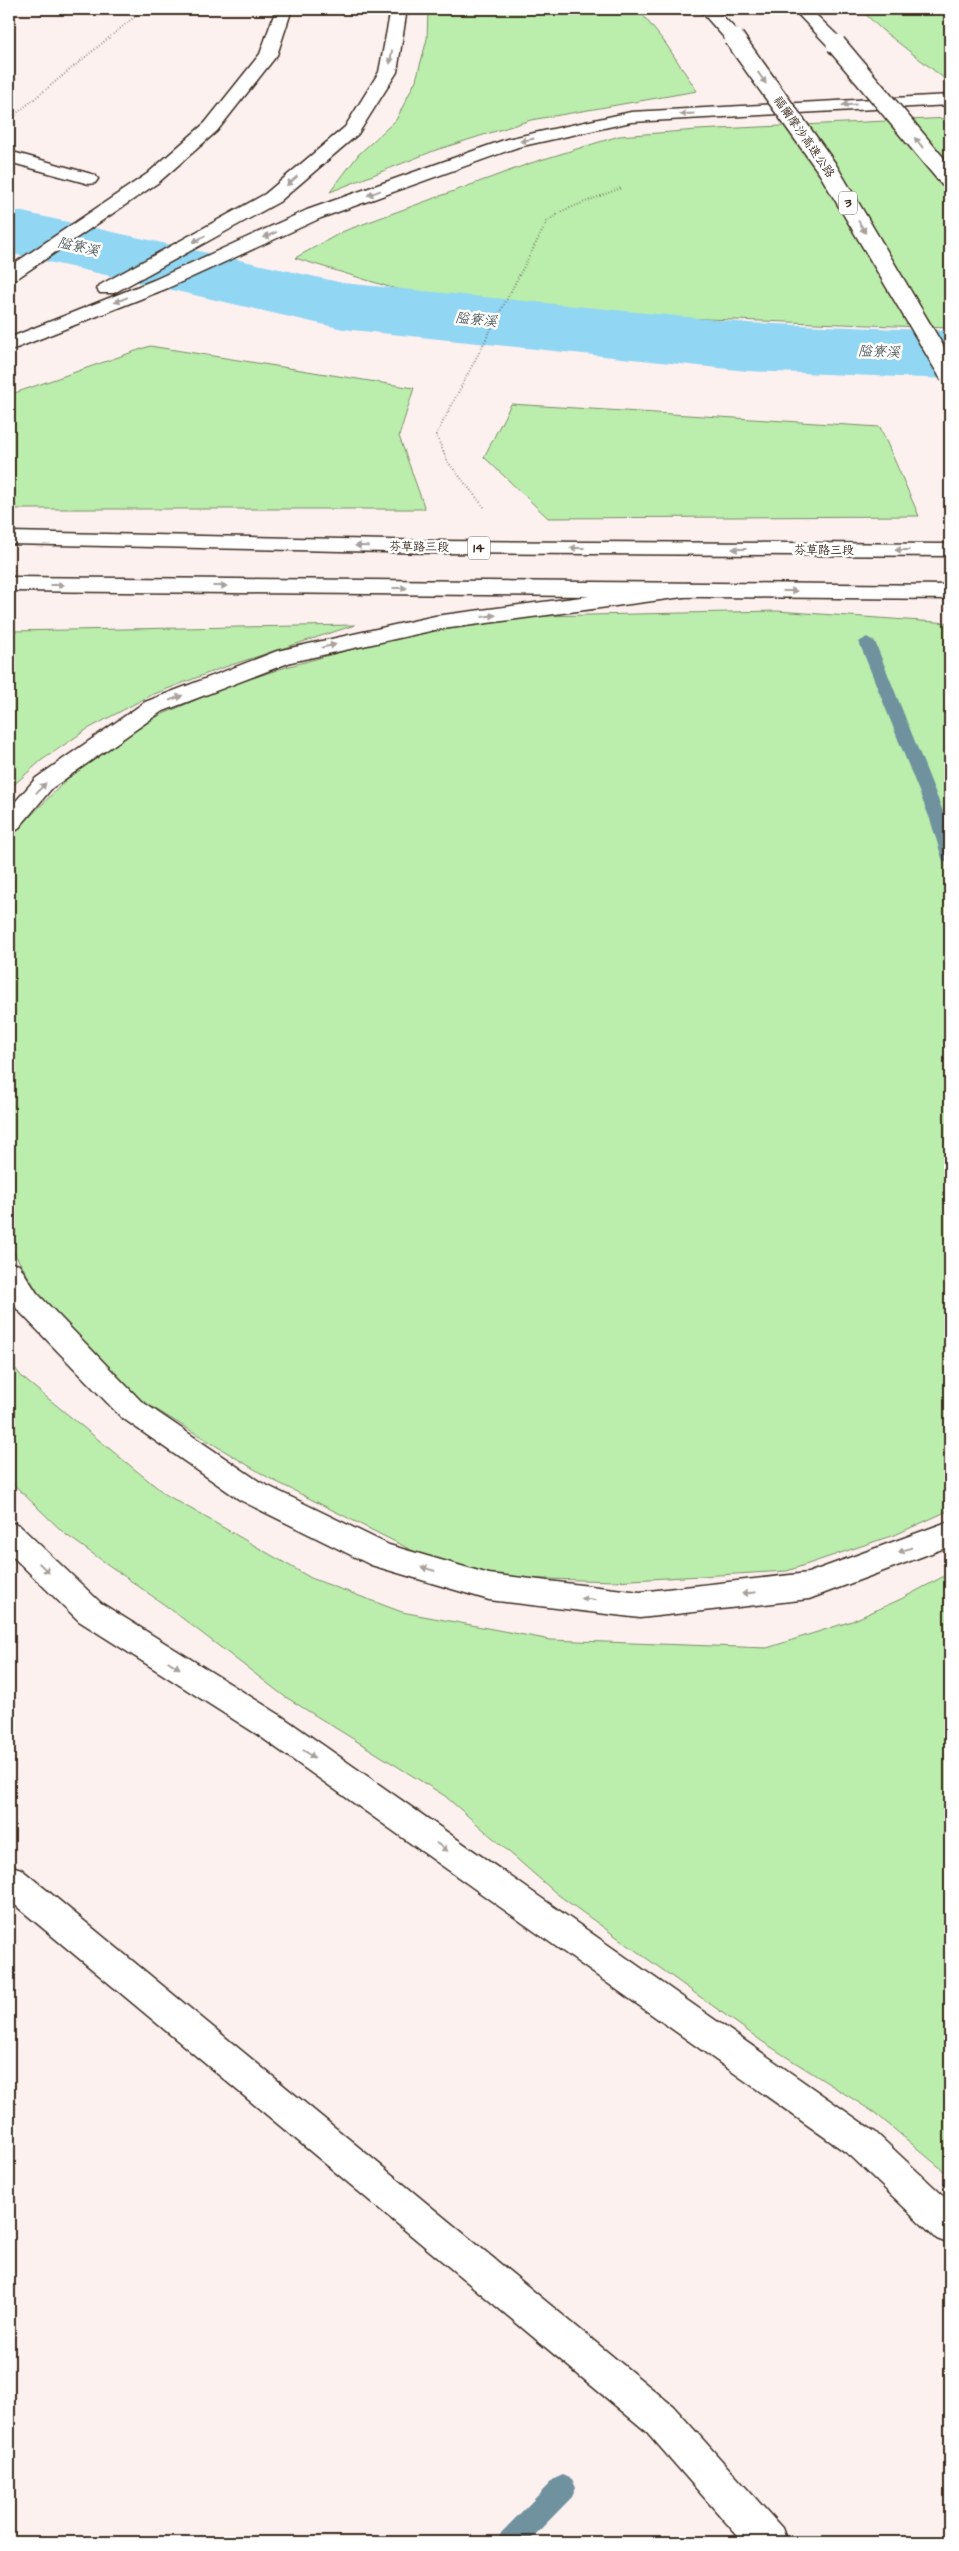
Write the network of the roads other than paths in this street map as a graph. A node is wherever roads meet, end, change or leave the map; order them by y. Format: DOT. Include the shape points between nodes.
graph roads {
  1 [pos="284,9"];
  2 [pos="399,9"];
  3 [pos="707,9"];
  4 [pos="800,9"];
  5 [pos="950,100"];
  6 [pos="9,156"];
  7 [pos="89,178"];
  8 [pos="950,180"];
  9 [pos="9,275"];
  10 [pos="9,344"];
  11 [pos="950,376"];
  12 [pos="9,538"];
  13 [pos="950,550"];
  14 [pos="9,584"];
  15 [pos="690,590"];
  16 [pos="950,592"];
  17 [pos="9,824"];
  18 [pos="9,1273"];
  19 [pos="950,1533"];
  20 [pos="9,1534"];
  21 [pos="9,1880"];
  22 [pos="950,2226"];
  23 [pos="768,2542"];
  1 -- 9 [label="main road" via="268,55 211,127 153,178"];
  2 -- 10 [label="main road, one-way" via="388,72 352,130 272,198"];
  3 -- 11 [label="main road, 福爾摩沙高速公路 / 3, one-way, bridge" via="734,38 827,168"];
  8 -- 4 [label="main road, one-way, bridge" via="836,44"];
  5 -- 10 [label="main road, one-way" via="631,118 513,143 314,214 161,284"];
  6 -- 7 [label="main road"];
  13 -- 12 [label="main road, 芬草路三段 / 14, one-way" via="516,548"];
  14 -- 15 [label="main road, one-way"];
  15 -- 16 [label="main road, one-way"];
  17 -- 15 [label="main road, one-way" via="44,784 153,707 285,656 435,623"];
  19 -- 18 [label="main road, one-way" via="809,1586 640,1605 489,1587 382,1556 250,1491 131,1409 27,1302"];
  20 -- 22 [label="main road, one-way" via="90,1612 269,1725 855,2139"];
  21 -- 23 [label="main road" via="660,2419"];
}
